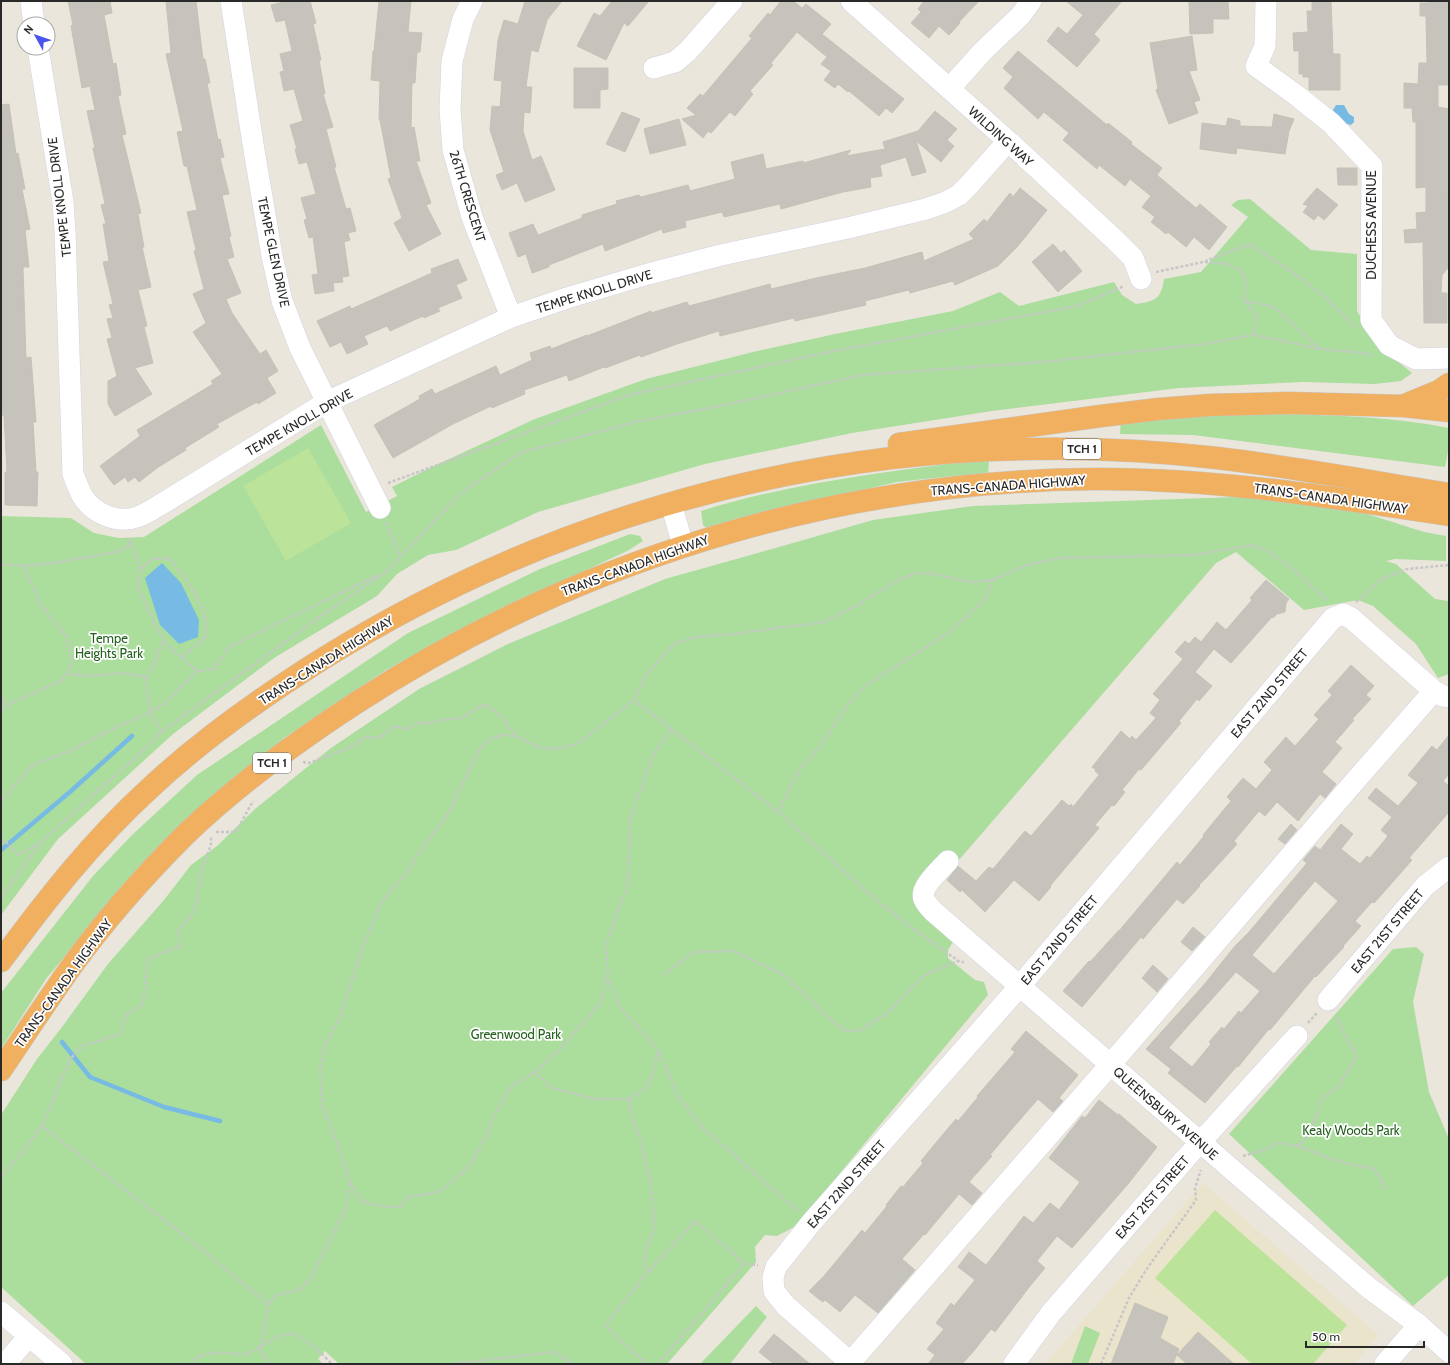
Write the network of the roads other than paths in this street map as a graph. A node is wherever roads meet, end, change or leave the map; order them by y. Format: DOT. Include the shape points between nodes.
graph roads {
  1 [pos="31,1"];
  2 [pos="231,1"];
  3 [pos="472,1"];
  4 [pos="732,1"];
  5 [pos="851,1"];
  6 [pos="1031,1"];
  7 [pos="1266,1"];
  8 [pos="33,16"];
  9 [pos="39,56"];
  10 [pos="654,68"];
  11 [pos="950,88"];
  12 [pos="1008,141"];
  13 [pos="1141,279"];
  14 [pos="510,317"];
  15 [pos="1448,358"];
  16 [pos="1449,384"];
  17 [pos="327,402"];
  18 [pos="1404,406"];
  19 [pos="1449,411"];
  20 [pos="722,490"];
  21 [pos="376,499"];
  22 [pos="671,504"];
  23 [pos="1445,504"];
  24 [pos="683,546"];
  25 [pos="1442,694"];
  26 [pos="948,861"];
  27 [pos="1449,867"];
  28 [pos="1,960"];
  29 [pos="1019,987"];
  30 [pos="1328,1000"];
  31 [pos="1298,1036"];
  32 [pos="1110,1065"];
  33 [pos="1,1070"];
  34 [pos="1200,1142"];
  35 [pos="1,1312"];
  36 [pos="1419,1325"];
  37 [pos="29,1336"];
  38 [pos="1449,1352"];
  39 [pos="5,1364"];
  40 [pos="62,1364"];
  41 [pos="850,1364"];
  42 [pos="1014,1364"];
  43 [pos="1385,1364"];
  1 -- 8 [label="street"];
  2 -- 17 [label="street, TEMPE GLEN DRIVE" via="272,256 282,301 300,348"];
  3 -- 14 [label="street, 26TH CRESCENT" via="463,19 452,61 450,109 453,150 472,217"];
  4 -- 10 [label="street" via="688,51 675,62"];
  5 -- 11 [label="street, WILDING WAY"];
  6 -- 11 [label="street" via="1021,15 983,51"];
  7 -- 15 [label="street, DUCHESS AVENUE" via="1265,46 1256,66 1331,123 1372,166 1371,320 1389,345 1416,359"];
  9 -- 17 [label="street, TEMPE KNOLL DRIVE" via="66,231 73,474 84,498 102,514 112,518 138,517"];
  11 -- 12 [label="street, WILDING WAY"];
  12 -- 13 [label="street, WILDING WAY" via="1133,258"];
  12 -- 14 [label="street, TEMPE KNOLL DRIVE" via="969,186 946,202 848,228 721,255 648,274"];
  14 -- 17 [label="street, TEMPE KNOLL DRIVE"];
  16 -- 18 [label="highway"];
  17 -- 21 [label="street, TEMPE GLEN DRIVE"];
  18 -- 19 [label="highway"];
  18 -- 20 [label="highway" via="1253,404 1160,409 1101,416 906,442 840,457"];
  20 -- 22 [label="highway, TRANS-CANADA HIGHWAY / TCH 1"];
  20 -- 23 [label="highway, TRANS-CANADA HIGHWAY / TCH 1" via="782,476 898,457 1029,449 1093,450 1152,452 1277,466"];
  22 -- 24 [label="street"];
  22 -- 28 [label="highway, TRANS-CANADA HIGHWAY / TCH 1" via="563,539 460,583 404,611 293,678 194,750 148,790 64,879"];
  23 -- 24 [label="highway, TRANS-CANADA HIGHWAY / TCH 1" via="1213,484 1123,480 1031,481 968,485 851,503 734,530"];
  24 -- 33 [label="highway, TRANS-CANADA HIGHWAY / TCH 1" via="579,584 478,631 378,689 279,757 188,833 143,879 72,966"];
  25 -- 29 [label="street, EAST 22ND STREET" via="1351,618 1343,614 1333,618"];
  25 -- 32 [label="street" via="1355,781"];
  26 -- 29 [label="street, QUEENSBURY AVENUE" via="926,885 923,898 934,912"];
  27 -- 30 [label="street, EAST 21ST STREET" via="1425,886"];
  29 -- 32 [label="street, QUEENSBURY AVENUE"];
  29 -- 41 [label="street, EAST 22ND STREET" via="811,1223 776,1267 773,1278 774,1290 785,1305"];
  31 -- 34 [label="street, EAST 21ST STREET"];
  32 -- 34 [label="street, QUEENSBURY AVENUE"];
  32 -- 41 [label="street"];
  34 -- 36 [label="street, QUEENSBURY AVENUE" via="1369,1288"];
  34 -- 42 [label="street, EAST 21ST STREET" via="1051,1313"];
  35 -- 37 [label="street"];
  36 -- 38 [label="street, QUEENSBURY AVENUE"];
  36 -- 43 [label="street"];
  37 -- 39 [label="street"];
  37 -- 40 [label="street"];
}
